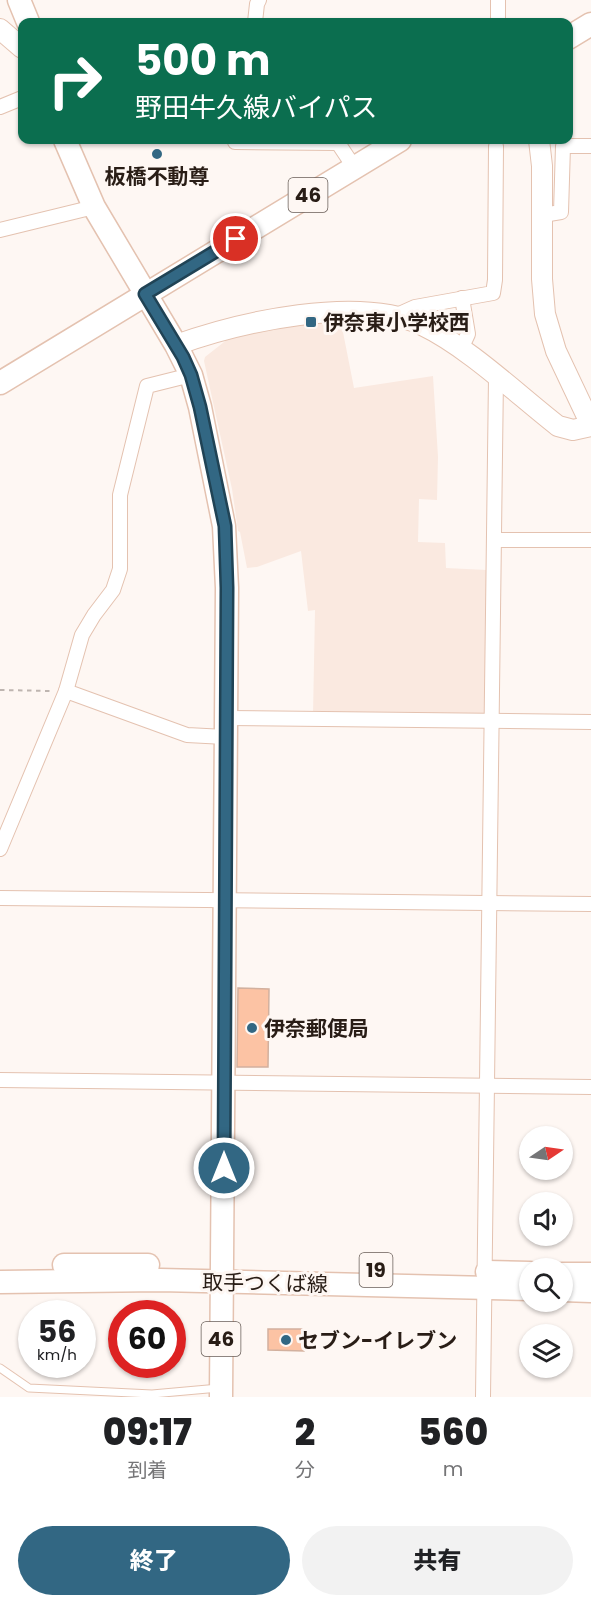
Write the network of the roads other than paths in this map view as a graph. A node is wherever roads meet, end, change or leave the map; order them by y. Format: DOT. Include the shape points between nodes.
graph roads {
  1 [pos="18,0"];
  2 [pos="259,0"];
  3 [pos="498,0"];
  4 [pos="26,18"];
  5 [pos="255,18"];
  6 [pos="498,18"];
  7 [pos="591,24"];
  8 [pos="0,29"];
  9 [pos="573,35"];
  10 [pos="18,45"];
  11 [pos="18,100"];
  12 [pos="0,107"];
  13 [pos="67,144"];
  14 [pos="339,144"];
  15 [pos="393,144"];
  16 [pos="539,144"];
  17 [pos="496,146"];
  18 [pos="591,146"];
  19 [pos="354,167"];
  20 [pos="94,207"];
  21 [pos="543,215"];
  22 [pos="0,230"];
  23 [pos="145,294"];
  24 [pos="462,298"];
  25 [pos="394,316"];
  26 [pos="176,345"];
  27 [pos="461,349"];
  28 [pos="191,375"];
  29 [pos="496,377"];
  30 [pos="0,383"];
  31 [pos="591,425"];
  32 [pos="495,540"];
  33 [pos="591,540"];
  34 [pos="66,692"];
  35 [pos="492,721"];
  36 [pos="591,722"];
  37 [pos="225,727"];
  38 [pos="0,849"];
  39 [pos="0,898"];
  40 [pos="225,900"];
  41 [pos="489,903"];
  42 [pos="591,903"];
  43 [pos="0,1080"];
  44 [pos="224,1083"];
  45 [pos="487,1086"];
  46 [pos="591,1087"];
  47 [pos="0,1266"];
  48 [pos="222,1274"];
  49 [pos="573,1274"];
  50 [pos="591,1274"];
  51 [pos="519,1275"];
  52 [pos="485,1280"];
  53 [pos="0,1282"];
  54 [pos="519,1287"];
  55 [pos="573,1290"];
  56 [pos="591,1290"];
  57 [pos="0,1368"];
  58 [pos="221,1392"];
  59 [pos="483,1397"];
  1 -- 4 [label="main road"];
  2 -- 5 [label="street"];
  3 -- 6 [label="street"];
  7 -- 9 [label="main road"];
  8 -- 10 [label="street"];
  11 -- 12 [label="street"];
  13 -- 20 [label="main road, 46"];
  14 -- 19 [label="street"];
  15 -- 19 [label="main road, 46"];
  16 -- 21 [label="street"];
  17 -- 24 [label="street" via="493,293"];
  18 -- 21 [label="street" via="563,146 561,212"];
  19 -- 23 [label="main road, 46"];
  20 -- 22 [label="street"];
  20 -- 23 [label="main road, 46"];
  21 -- 31 [label="street" via="546,314 556,351"];
  23 -- 26 [label="main road, 46"];
  23 -- 30 [label="main road, 46"];
  24 -- 25 [label="street" via="415,307"];
  24 -- 27 [label="street" via="468,334"];
  25 -- 26 [label="street" via="346,312 285,318"];
  25 -- 27 [label="street" via="421,325"];
  26 -- 28 [label="main road, 46"];
  27 -- 29 [label="street"];
  28 -- 34 [label="street" via="147,387 120,495 120,569 112,590 82,635"];
  28 -- 37 [label="main road, 46" via="225,526"];
  29 -- 31 [label="street" via="558,426 573,430"];
  29 -- 32 [label="street"];
  32 -- 33 [label="street"];
  32 -- 35 [label="street"];
  34 -- 37 [label="street" via="187,735"];
  34 -- 38 [label="street"];
  35 -- 36 [label="street"];
  35 -- 37 [label="street"];
  35 -- 41 [label="street"];
  37 -- 40 [label="main road, 46"];
  39 -- 40 [label="street"];
  40 -- 41 [label="street"];
  40 -- 44 [label="main road, 46"];
  41 -- 42 [label="street"];
  41 -- 45 [label="street"];
  43 -- 44 [label="street"];
  44 -- 45 [label="street"];
  44 -- 48 [label="main road, 46"];
  45 -- 46 [label="street"];
  45 -- 52 [label="street"];
  47 -- 48 [label="main road, 取手つくば線 / 19" via="109,1264"];
  48 -- 52 [label="main road, 取手つくば線 / 19"];
  48 -- 53 [label="main road, 取手つくば線 / 19"];
  48 -- 58 [label="main road, 46"];
  49 -- 50 [label="main road"];
  51 -- 52 [label="main road, 取手つくば線 / 19"];
  52 -- 54 [label="main road, 取手つくば線 / 19"];
  52 -- 59 [label="street"];
  55 -- 56 [label="main road"];
  57 -- 58 [label="lane" via="29,1388 152,1394"];
}
